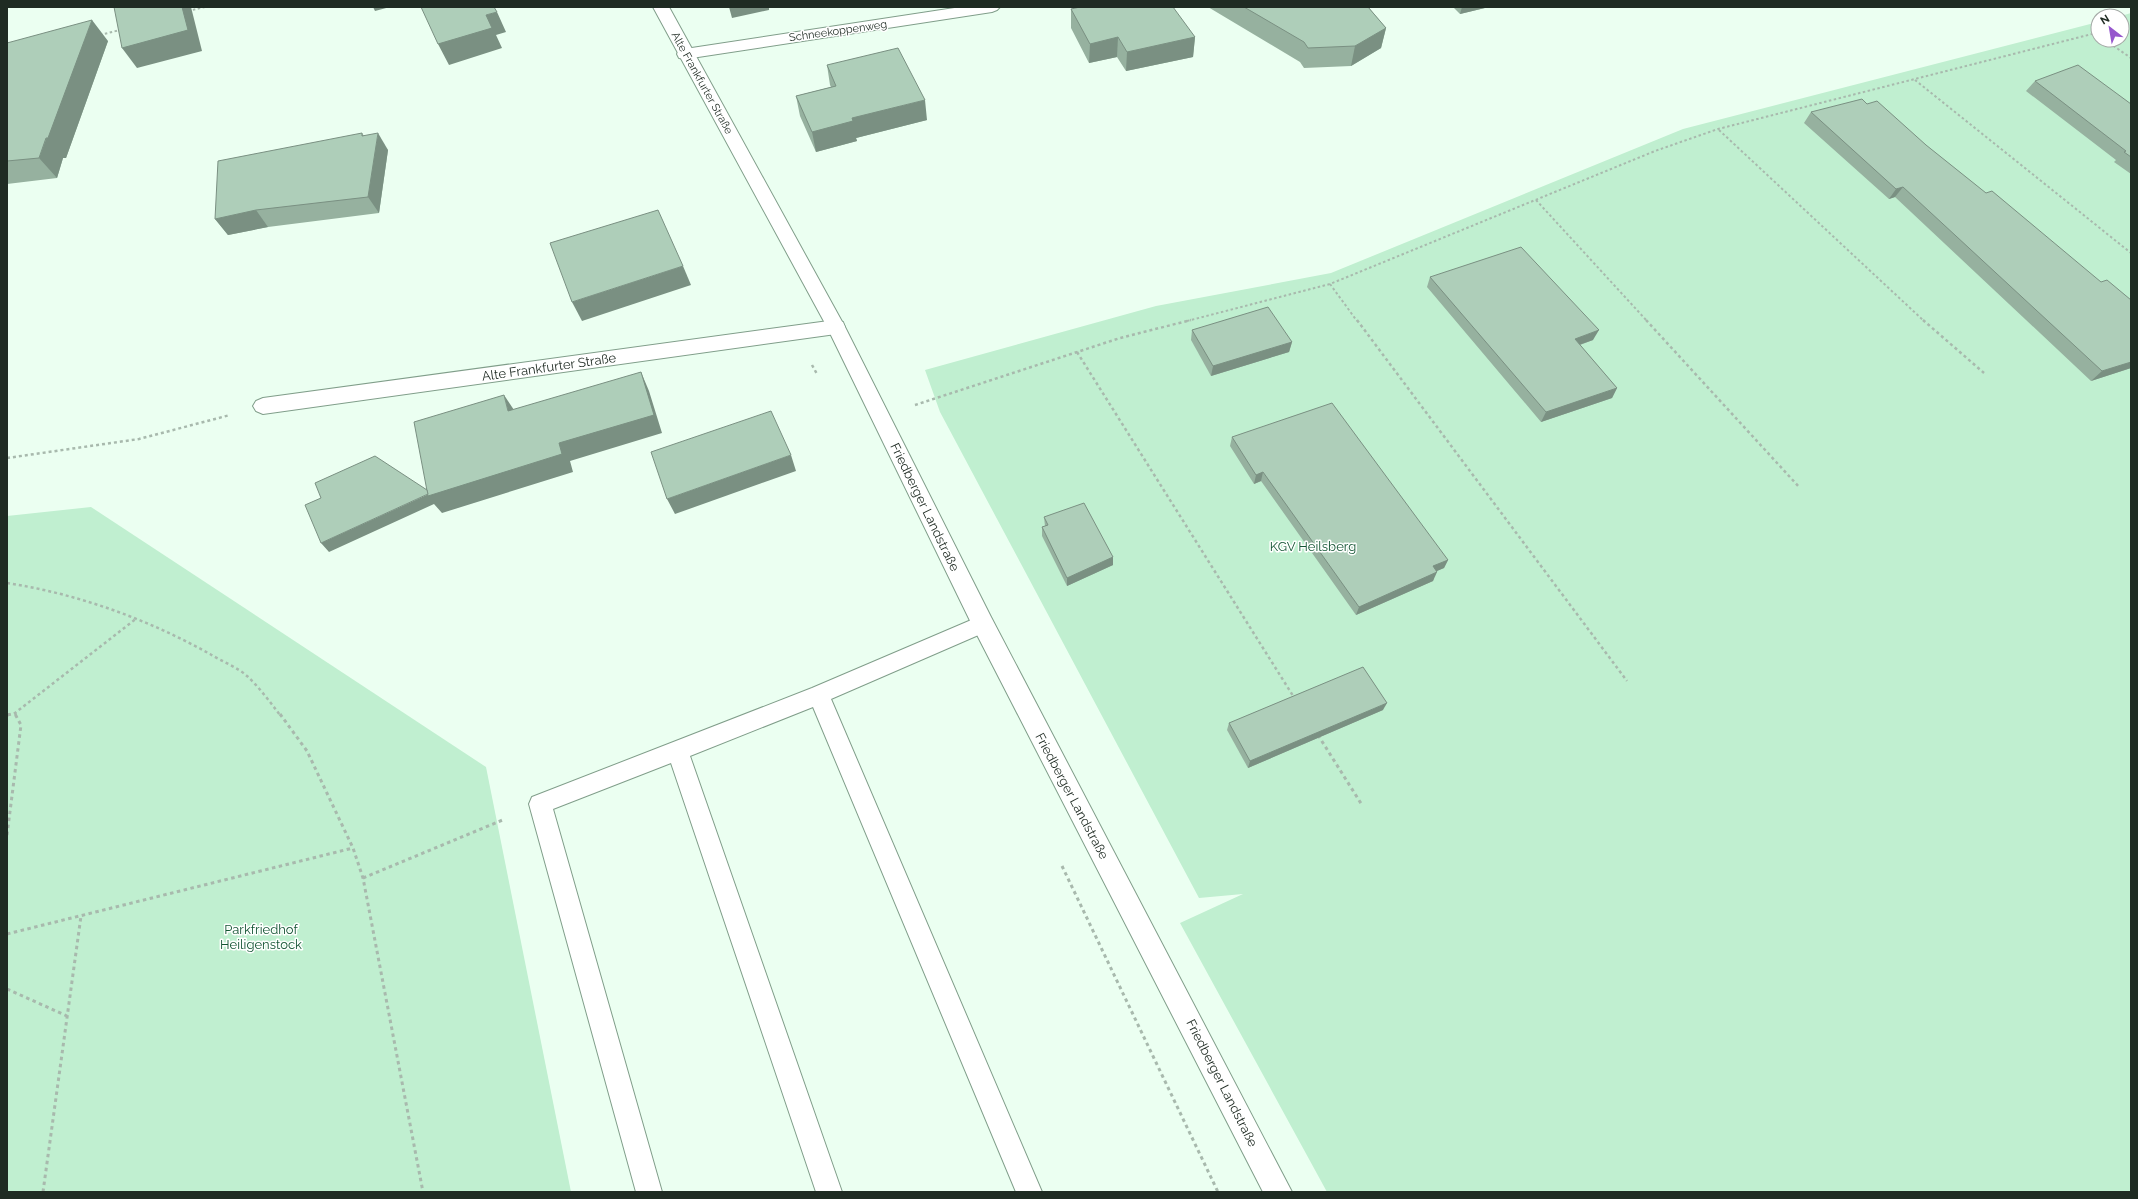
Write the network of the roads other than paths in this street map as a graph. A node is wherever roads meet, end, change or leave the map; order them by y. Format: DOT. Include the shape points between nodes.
graph roads {
  1 [pos="661,7"];
  2 [pos="992,7"];
  3 [pos="685,54"];
  4 [pos="836,327"];
  5 [pos="262,406"];
  6 [pos="876,407"];
  7 [pos="983,624"];
  8 [pos="819,695"];
  9 [pos="677,750"];
  10 [pos="649,1192"];
  11 [pos="829,1192"];
  12 [pos="1029,1192"];
  13 [pos="1278,1192"];
  1 -- 3 [label="street, Alte Frankfurter Straße"];
  2 -- 3 [label="street, Schneekoppenweg"];
  3 -- 4 [label="street, Alte Frankfurter Straße"];
  4 -- 5 [label="street, Alte Frankfurter Straße"];
  4 -- 6 [label="street, Alte Frankfurter Straße"];
  6 -- 7 [label="street, Friedberger Landstraße"];
  7 -- 8 [label="lane"];
  7 -- 13 [label="street, Friedberger Landstraße"];
  8 -- 9 [label="lane"];
  8 -- 12 [label="lane"];
  9 -- 10 [label="lane" via="540,804"];
  9 -- 11 [label="lane"];
}
